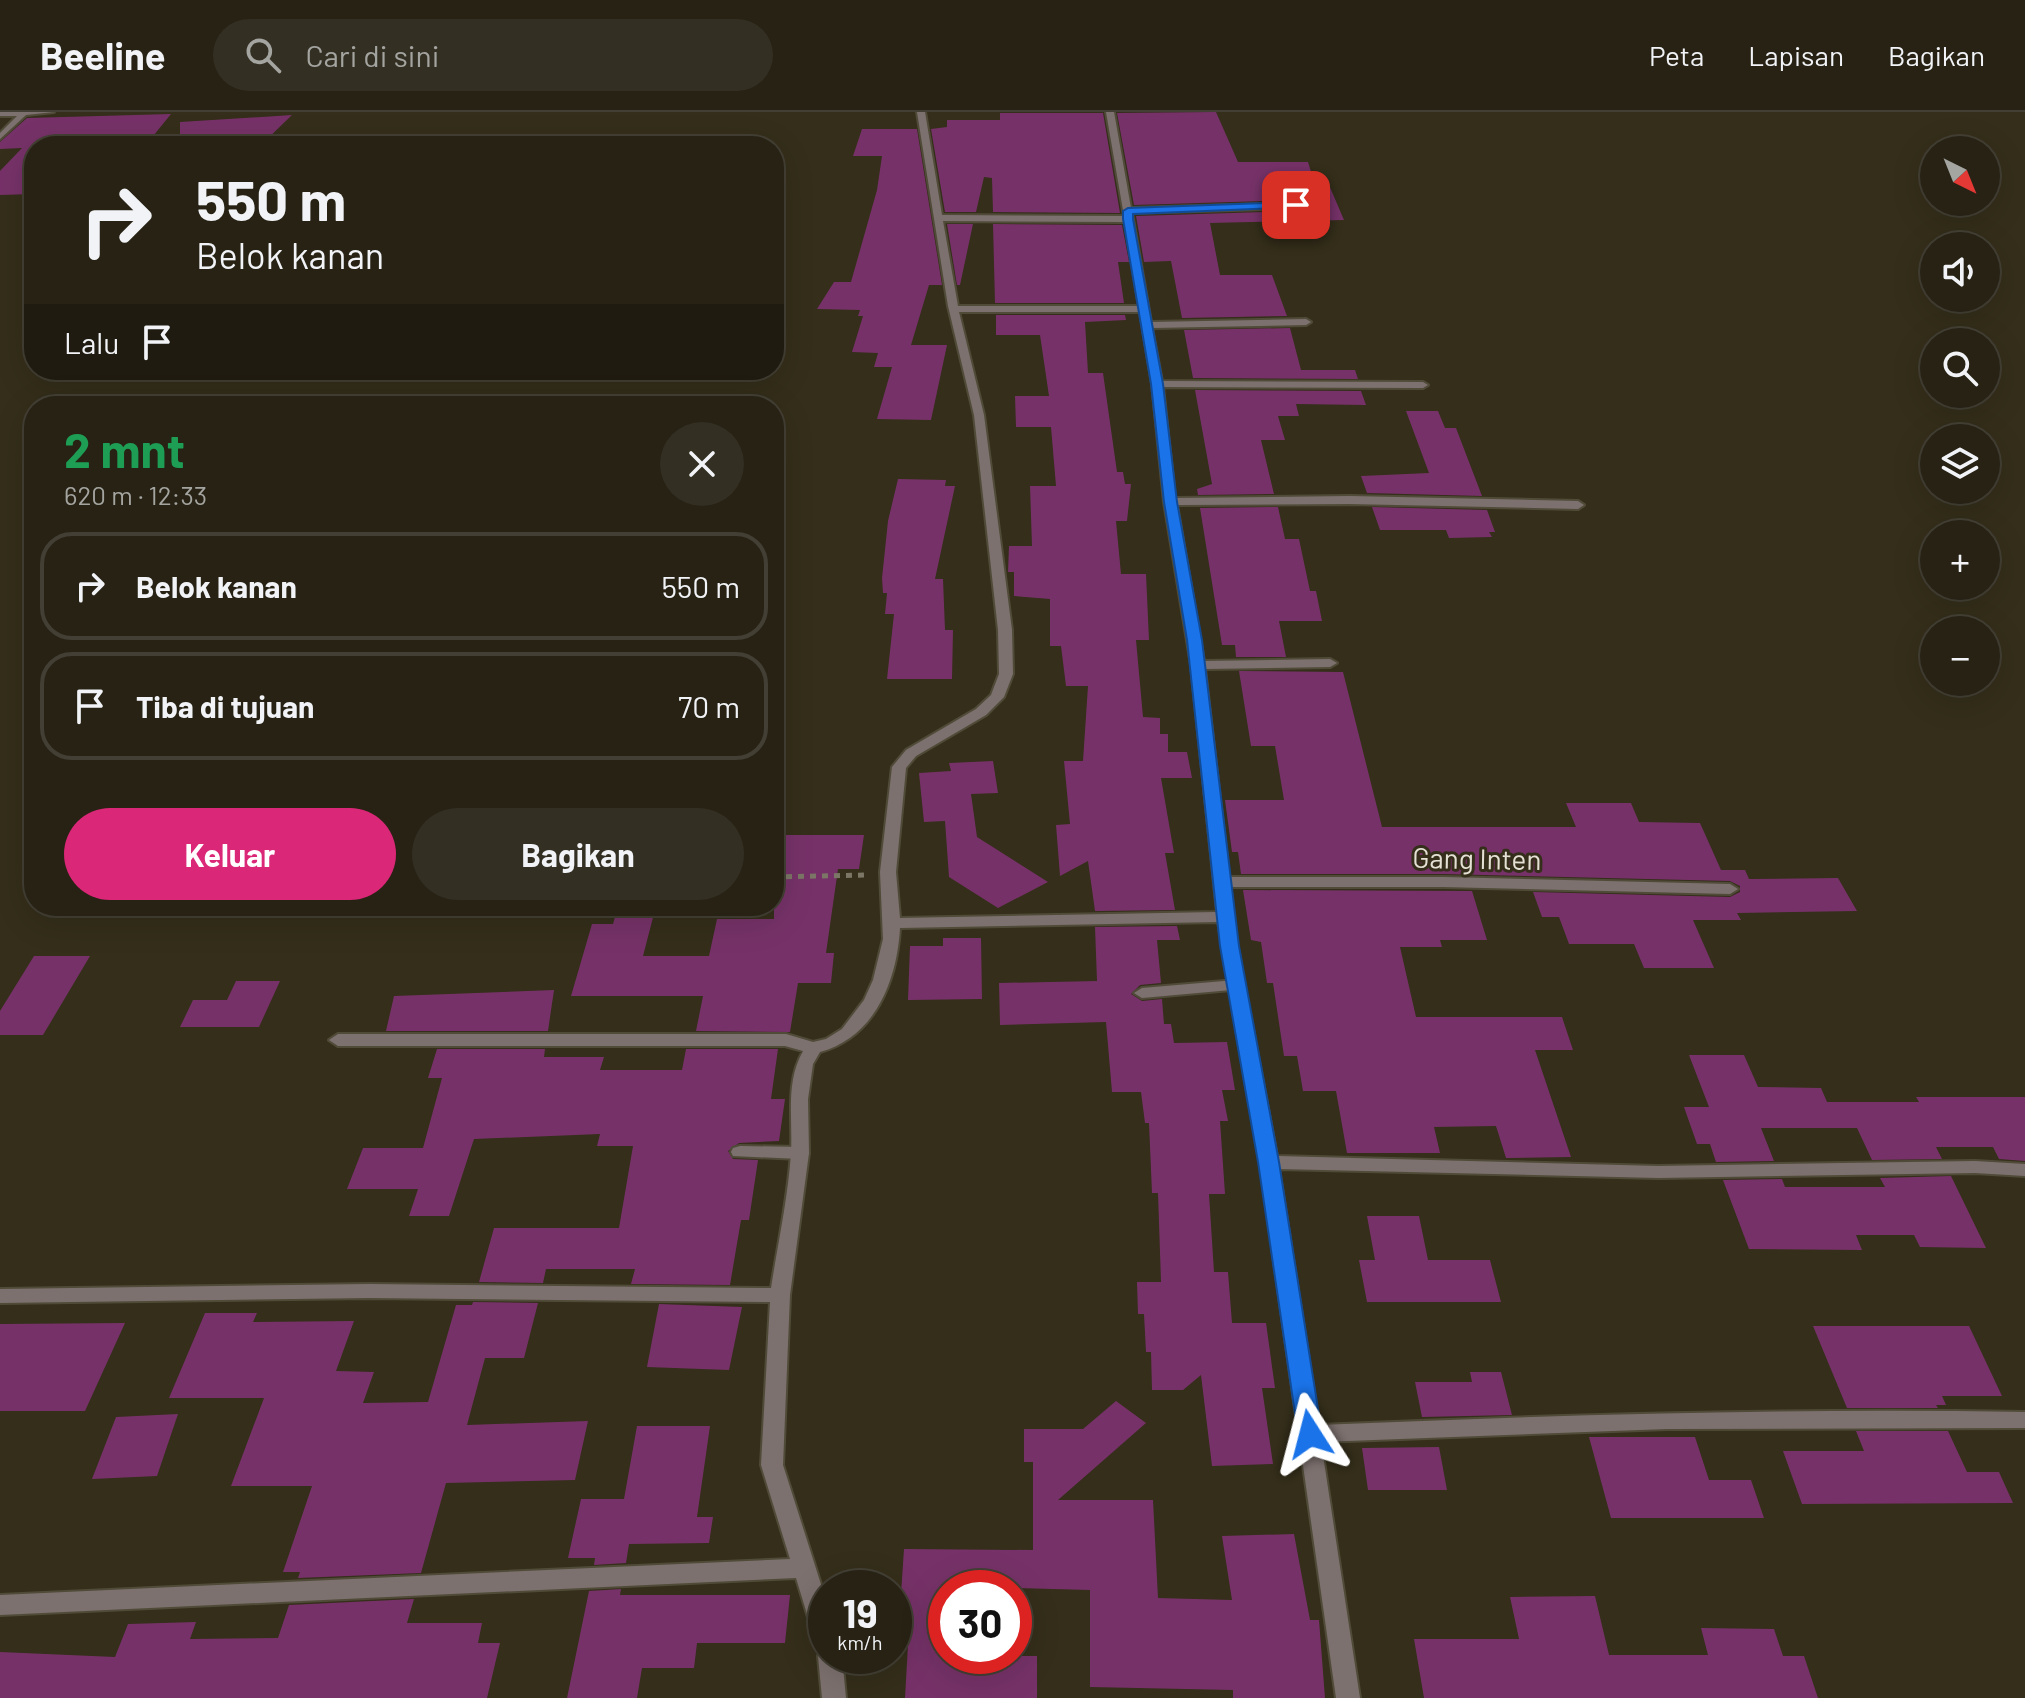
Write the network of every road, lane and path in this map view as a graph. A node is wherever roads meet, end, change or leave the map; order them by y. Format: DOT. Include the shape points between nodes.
graph roads {
  1 [pos="50,112"];
  2 [pos="921,112"];
  3 [pos="1110,112"];
  4 [pos="24,113"];
  5 [pos="0,114"];
  6 [pos="0,137"];
  7 [pos="1296,205"];
  8 [pos="1128,215"];
  9 [pos="939,218"];
  10 [pos="954,309"];
  11 [pos="1144,317"];
  12 [pos="1306,322"];
  13 [pos="1157,384"];
  14 [pos="1423,385"];
  15 [pos="1170,502"];
  16 [pos="1578,505"];
  17 [pos="1330,663"];
  18 [pos="1198,665"];
  19 [pos="887,875"];
  20 [pos="784,877"];
  21 [pos="1223,882"];
  22 [pos="1730,889"];
  23 [pos="1227,917"];
  24 [pos="892,923"];
  25 [pos="1236,985"];
  26 [pos="1142,993"];
  27 [pos="338,1040"];
  28 [pos="813,1048"];
  29 [pos="740,1152"];
  30 [pos="800,1153"];
  31 [pos="1269,1162"];
  32 [pos="2025,1170"];
  33 [pos="780,1295"];
  34 [pos="0,1296"];
  35 [pos="2025,1420"];
  36 [pos="1310,1434"];
  37 [pos="802,1568"];
  38 [pos="808,1585"];
  39 [pos="0,1605"];
  40 [pos="832,1674"];
  41 [pos="834,1698"];
  42 [pos="1348,1698"];
  1 -- 4 [label="street"];
  2 -- 9 [label="street"];
  3 -- 8 [label="street"];
  4 -- 5 [label="street"];
  4 -- 6 [label="street"];
  7 -- 8 [label="street"];
  8 -- 9 [label="street"];
  8 -- 11 [label="street"];
  9 -- 10 [label="street"];
  10 -- 11 [label="street"];
  10 -- 19 [label="street" via="979,415 1006,674 997,697 981,712 911,753 899,767"];
  11 -- 12 [label="street"];
  11 -- 13 [label="street"];
  13 -- 14 [label="street"];
  13 -- 15 [label="street"];
  15 -- 16 [label="street"];
  15 -- 18 [label="street"];
  17 -- 18 [label="street"];
  18 -- 21 [label="street"];
  19 -- 20 [label="path"];
  19 -- 24 [label="street"];
  21 -- 22 [label="street, Gang Inten"];
  21 -- 23 [label="street"];
  23 -- 24 [label="street"];
  23 -- 25 [label="street"];
  24 -- 28 [label="street" via="872,1005 851,1029"];
  25 -- 26 [label="street"];
  25 -- 31 [label="street"];
  27 -- 28 [label="street" via="786,1040"];
  28 -- 30 [label="street" via="804,1064 799,1099"];
  29 -- 30 [label="street"];
  30 -- 33 [label="street"];
  31 -- 32 [label="street" via="1658,1172"];
  31 -- 36 [label="street"];
  33 -- 34 [label="street" via="369,1291"];
  33 -- 37 [label="street" via="772,1465"];
  35 -- 36 [label="street" via="1867,1416"];
  36 -- 42 [label="street"];
  37 -- 38 [label="street"];
  37 -- 39 [label="street"];
  40 -- 41 [label="street"];
}
